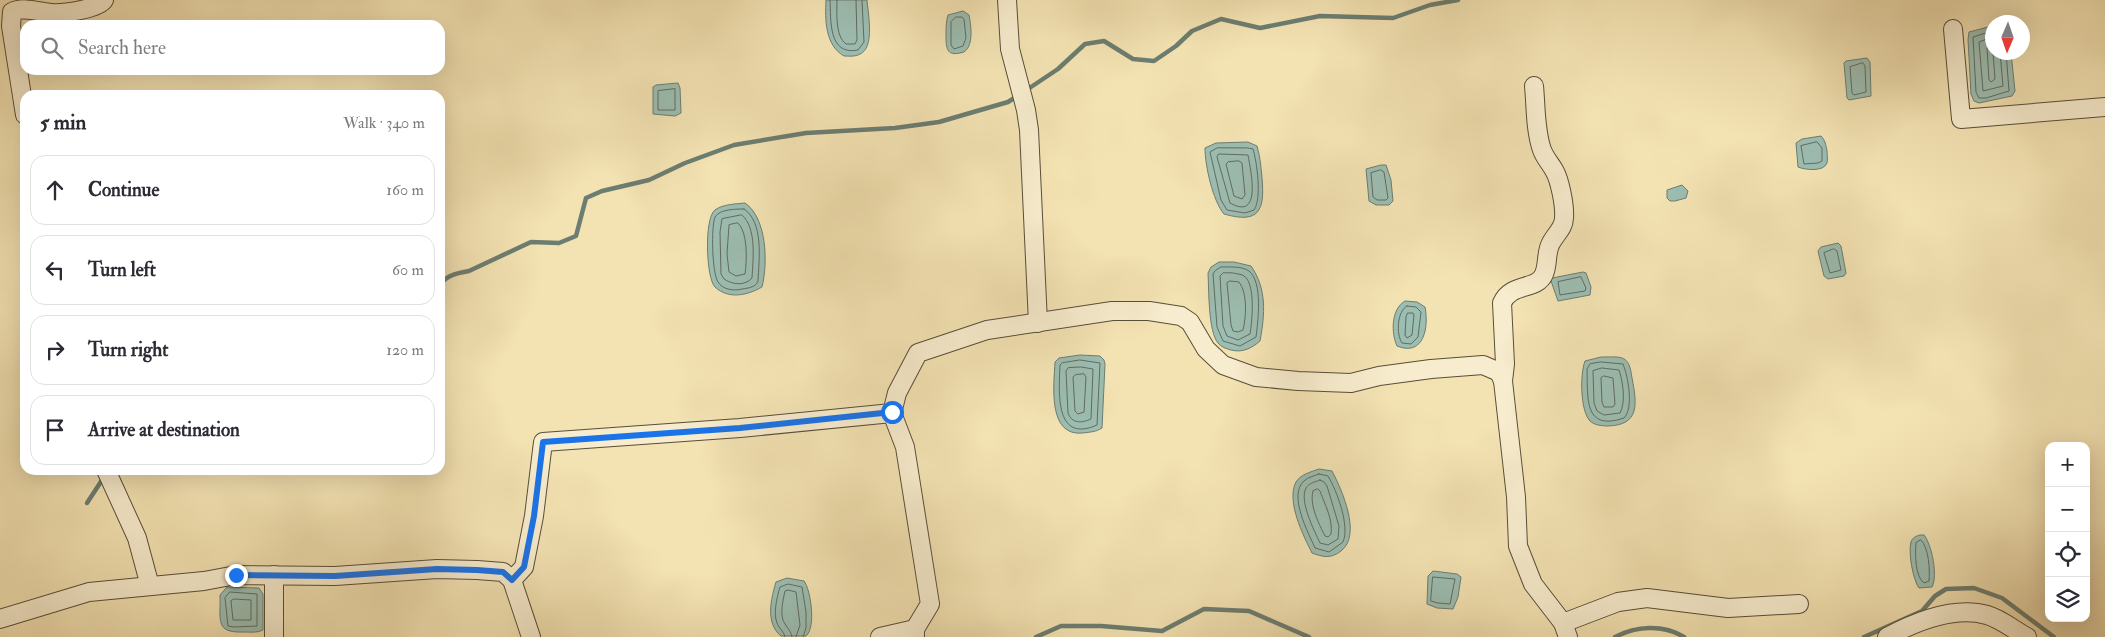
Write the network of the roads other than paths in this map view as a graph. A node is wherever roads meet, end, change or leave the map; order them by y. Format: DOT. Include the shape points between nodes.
graph roads {
  1 [pos="104,0"];
  2 [pos="1007,0"];
  3 [pos="7,8"];
  4 [pos="1953,29"];
  5 [pos="1534,86"];
  6 [pos="21,90"];
  7 [pos="2105,107"];
  8 [pos="1038,323"];
  9 [pos="1503,381"];
  10 [pos="892,412"];
  11 [pos="109,476"];
  12 [pos="274,576"];
  13 [pos="512,580"];
  14 [pos="150,586"];
  15 [pos="1800,604"];
  16 [pos="0,619"];
  17 [pos="1566,630"];
  18 [pos="915,633"];
  19 [pos="274,637"];
  20 [pos="531,637"];
  21 [pos="880,637"];
  22 [pos="1887,637"];
  23 [pos="2027,637"];
  1 -- 3 [label="street" via="102,4 66,13"];
  2 -- 8 [label="street" via="1010,49 1026,110"];
  3 -- 6 [label="street" via="12,12 10,18"];
  4 -- 7 [label="street" via="1961,119"];
  5 -- 9 [label="street" via="1540,141 1558,179 1564,218 1562,228 1551,242 1541,279 1512,290 1502,303"];
  8 -- 9 [label="street" via="1112,311 1149,311 1181,316 1190,322 1206,349 1222,365 1256,377 1351,383 1379,376 1483,365 1499,372"];
  8 -- 10 [label="street" via="987,330 918,353 897,393"];
  9 -- 17 [label="street" via="1518,546 1533,584"];
  10 -- 13 [label="street" via="740,428 543,442 524,567"];
  10 -- 18 [label="street" via="905,446 930,604"];
  11 -- 14 [label="street" via="137,538"];
  12 -- 13 [label="street" via="335,576 437,569 503,572"];
  12 -- 14 [label="street" via="236,575"];
  12 -- 19 [label="street"];
  13 -- 20 [label="street"];
  14 -- 16 [label="street" via="89,592"];
  15 -- 17 [label="street" via="1728,608 1646,598 1618,602"];
  18 -- 21 [label="street"];
  22 -- 23 [label="street" via="1925,620 1976,613 1998,620"];
}
